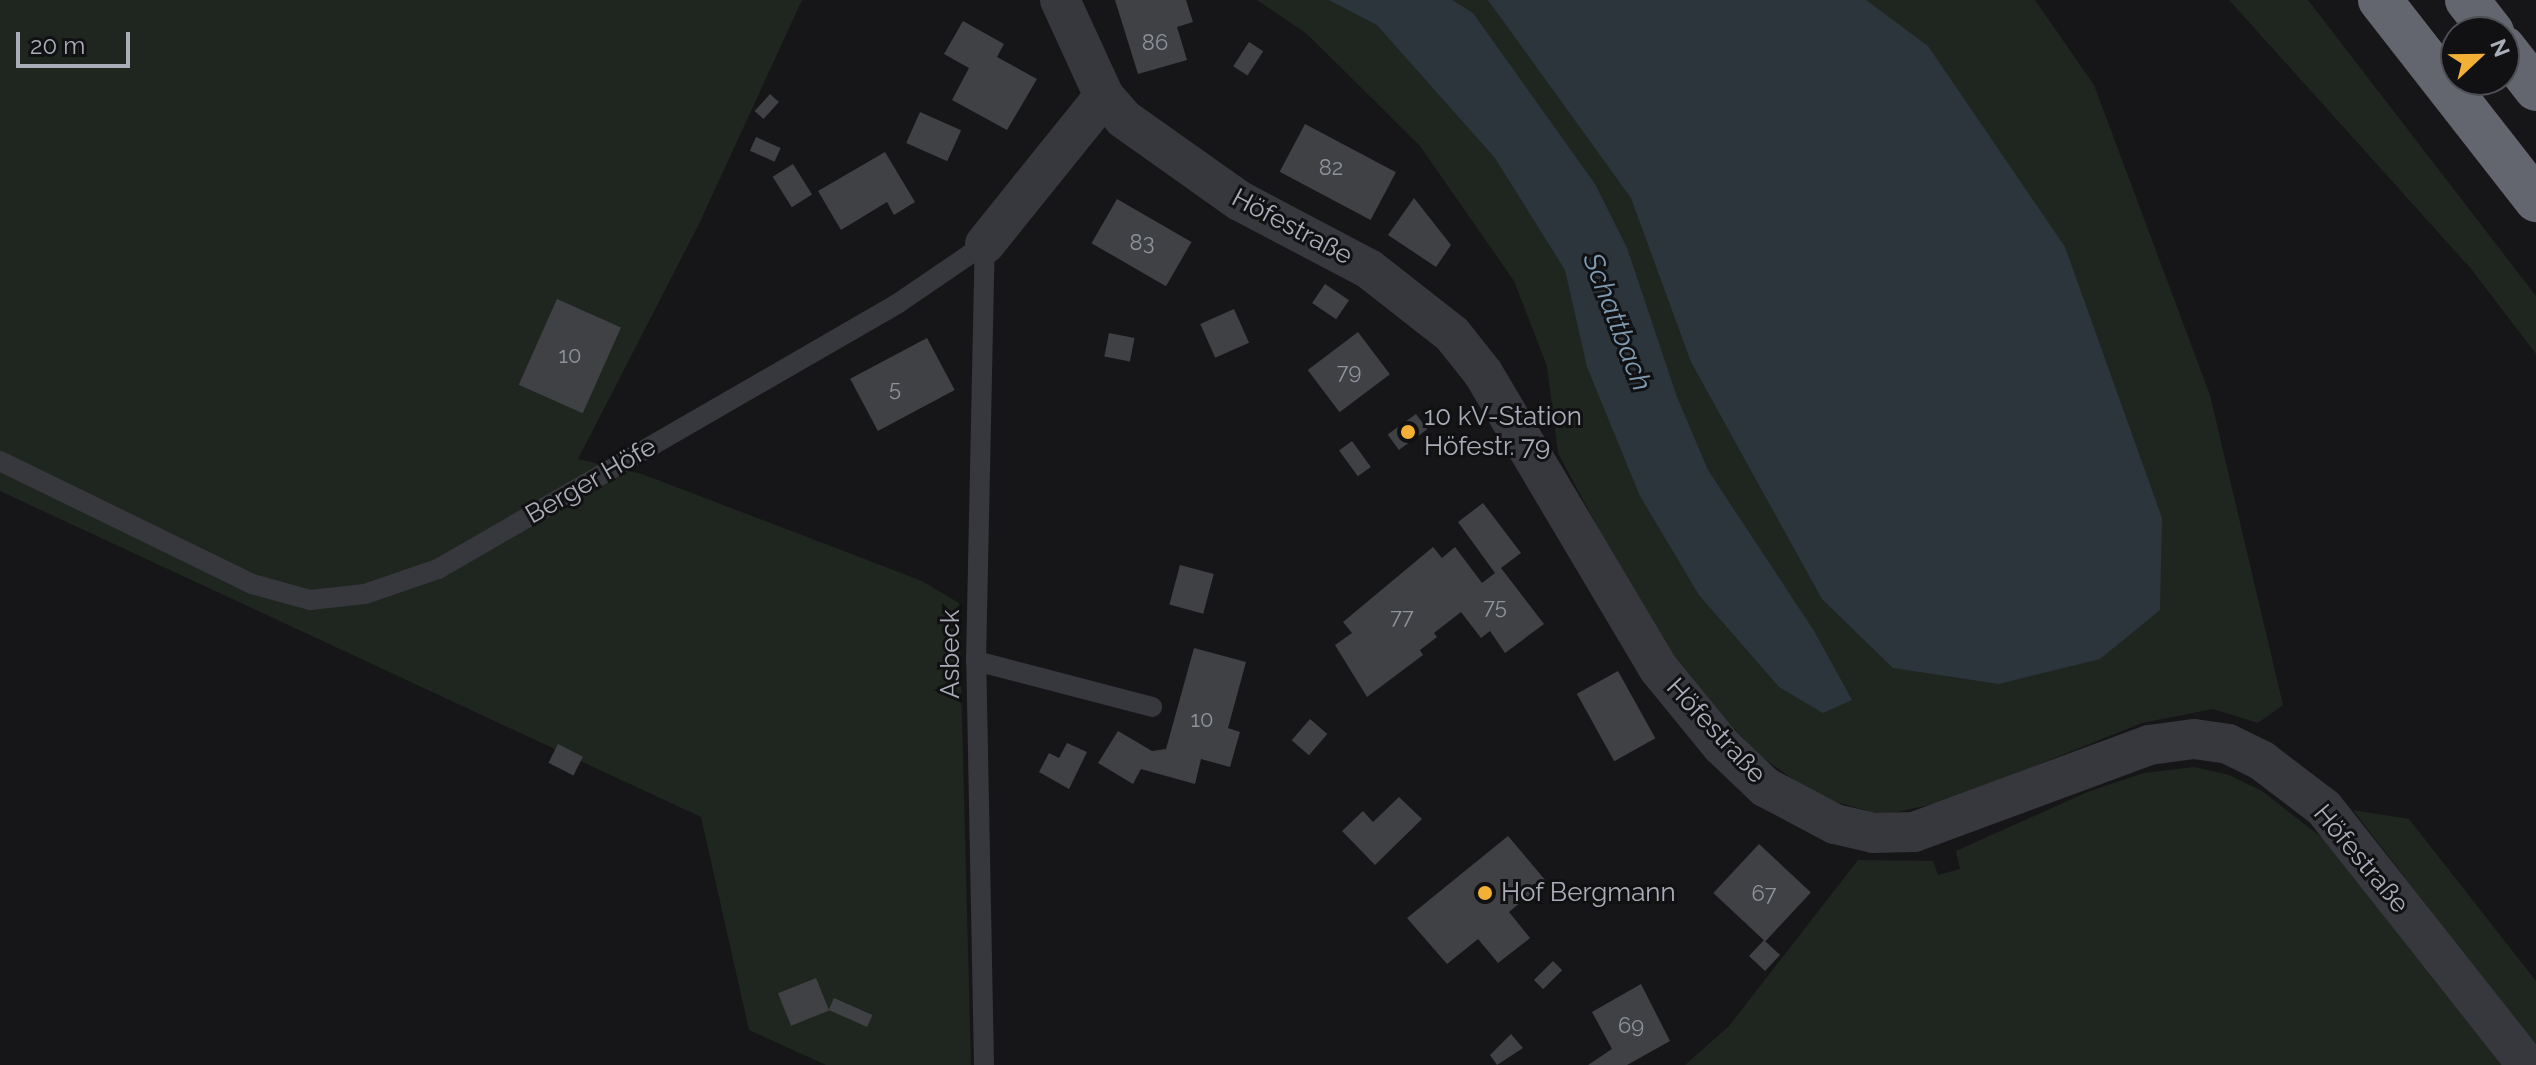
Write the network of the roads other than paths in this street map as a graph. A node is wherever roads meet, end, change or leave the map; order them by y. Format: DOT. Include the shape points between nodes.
graph roads {
  1 [pos="1060,0"];
  2 [pos="2380,0"];
  3 [pos="2467,0"];
  4 [pos="2480,16"];
  5 [pos="2520,68"];
  6 [pos="2536,89"];
  7 [pos="1104,96"];
  8 [pos="2536,200"];
  9 [pos="985,244"];
  10 [pos="0,461"];
  11 [pos="976,661"];
  12 [pos="1152,707"];
  13 [pos="984,1065"];
  14 [pos="2527,1065"];
  1 -- 7 [label="street, Höfestraße"];
  2 -- 8 [label="highway"];
  3 -- 4 [label="highway"];
  5 -- 6 [label="highway"];
  7 -- 9 [label="street, Berger Höfe"];
  7 -- 14 [label="street, Höfestraße" via="1174,158 1240,201 1369,269 1452,334 1483,373 1659,669 1712,735 1765,787 1835,824 1873,833 1914,832 2149,745 2194,739 2228,744 2261,760 2324,808"];
  9 -- 10 [label="lane, Berger Höfe" via="897,304 438,569 365,594 310,600 252,584"];
  9 -- 11 [label="lane, Asbeck"];
  11 -- 12 [label="lane"];
  11 -- 13 [label="lane, Asbeck"];
}
